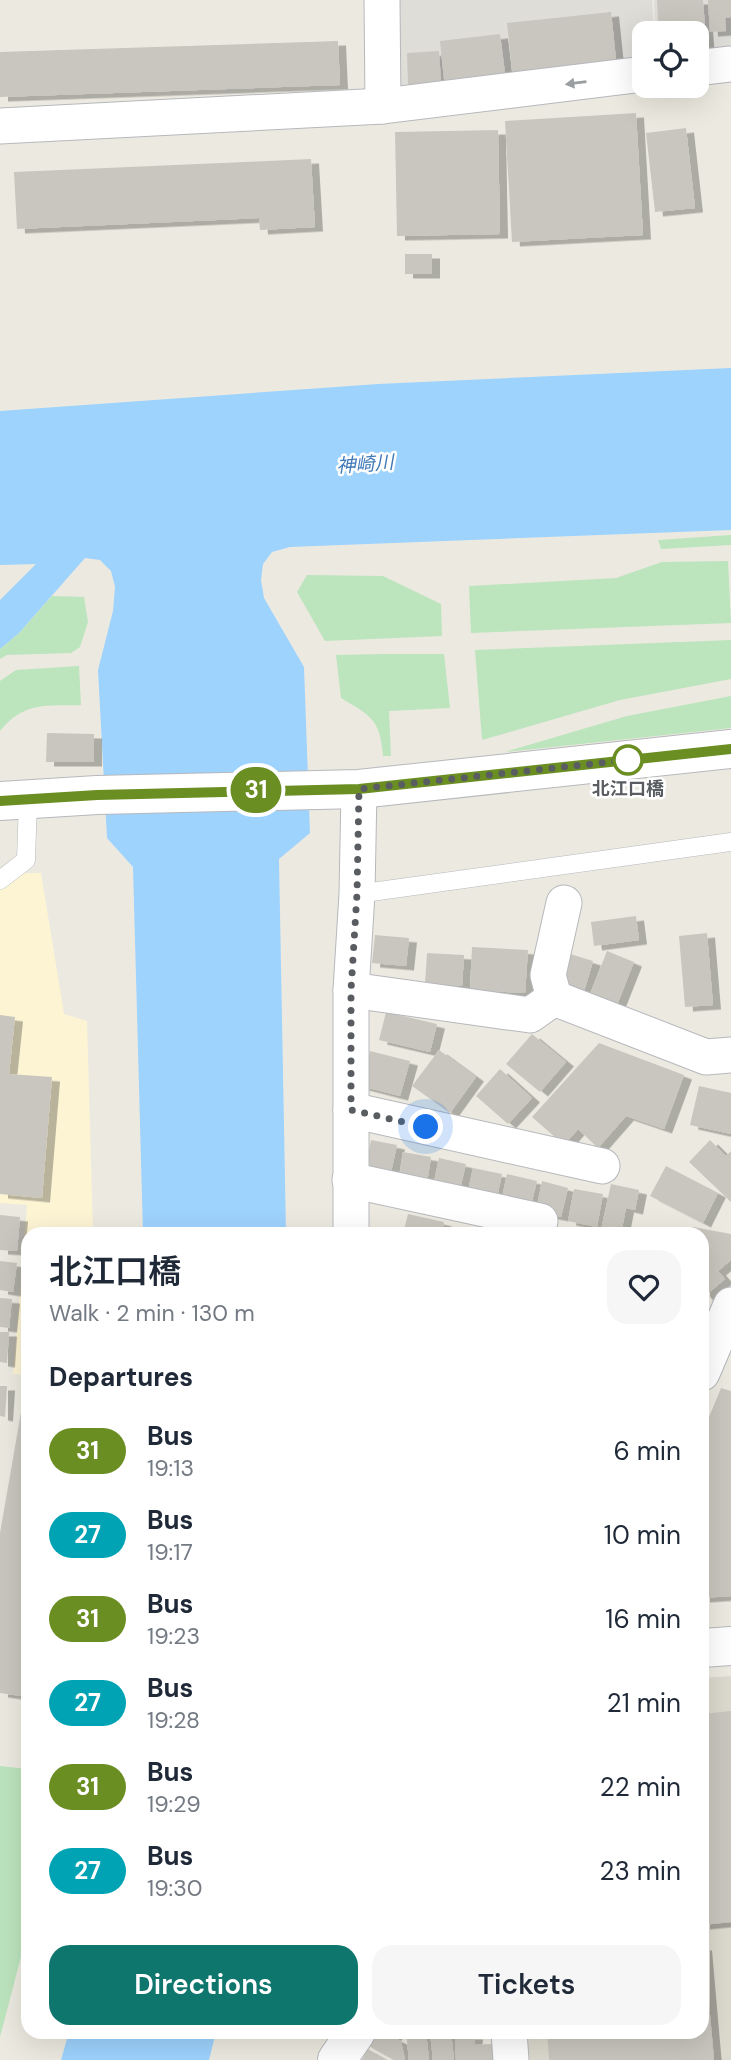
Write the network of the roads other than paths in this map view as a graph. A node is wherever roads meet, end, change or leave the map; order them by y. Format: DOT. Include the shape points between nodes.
graph roads {
  1 [pos="382,0"];
  2 [pos="731,64"];
  3 [pos="709,67"];
  4 [pos="632,76"];
  5 [pos="383,106"];
  6 [pos="0,126"];
  7 [pos="731,749"];
  8 [pos="359,789"];
  9 [pos="14,800"];
  10 [pos="731,842"];
  11 [pos="0,880"];
  12 [pos="357,894"];
  13 [pos="564,903"];
  14 [pos="351,990"];
  15 [pos="554,998"];
  16 [pos="731,1055"];
  17 [pos="351,1110"];
  18 [pos="602,1166"];
  19 [pos="350,1180"];
  20 [pos="540,1222"];
  21 [pos="351,1227"];
  22 [pos="727,1325"];
  23 [pos="709,1360"];
  24 [pos="731,1646"];
  25 [pos="709,1648"];
  26 [pos="351,2039"];
  27 [pos="510,2039"];
  28 [pos="337,2060"];
  29 [pos="511,2060"];
  1 -- 5 [label="street"];
  2 -- 3 [label="street"];
  4 -- 5 [label="street, one-way"];
  5 -- 6 [label="street"];
  7 -- 8 [label="street"];
  8 -- 9 [label="street"];
  8 -- 12 [label="street"];
  9 -- 11 [label="lane" via="26,860"];
  10 -- 12 [label="lane"];
  12 -- 14 [label="street"];
  13 -- 15 [label="street" via="548,975"];
  14 -- 15 [label="street" via="530,1015"];
  14 -- 17 [label="street"];
  15 -- 16 [label="street" via="706,1057"];
  17 -- 18 [label="street"];
  17 -- 19 [label="street"];
  19 -- 20 [label="street"];
  19 -- 21 [label="street"];
  22 -- 23 [label="street"];
  24 -- 25 [label="street"];
  26 -- 28 [label="street"];
  27 -- 29 [label="street"];
}
